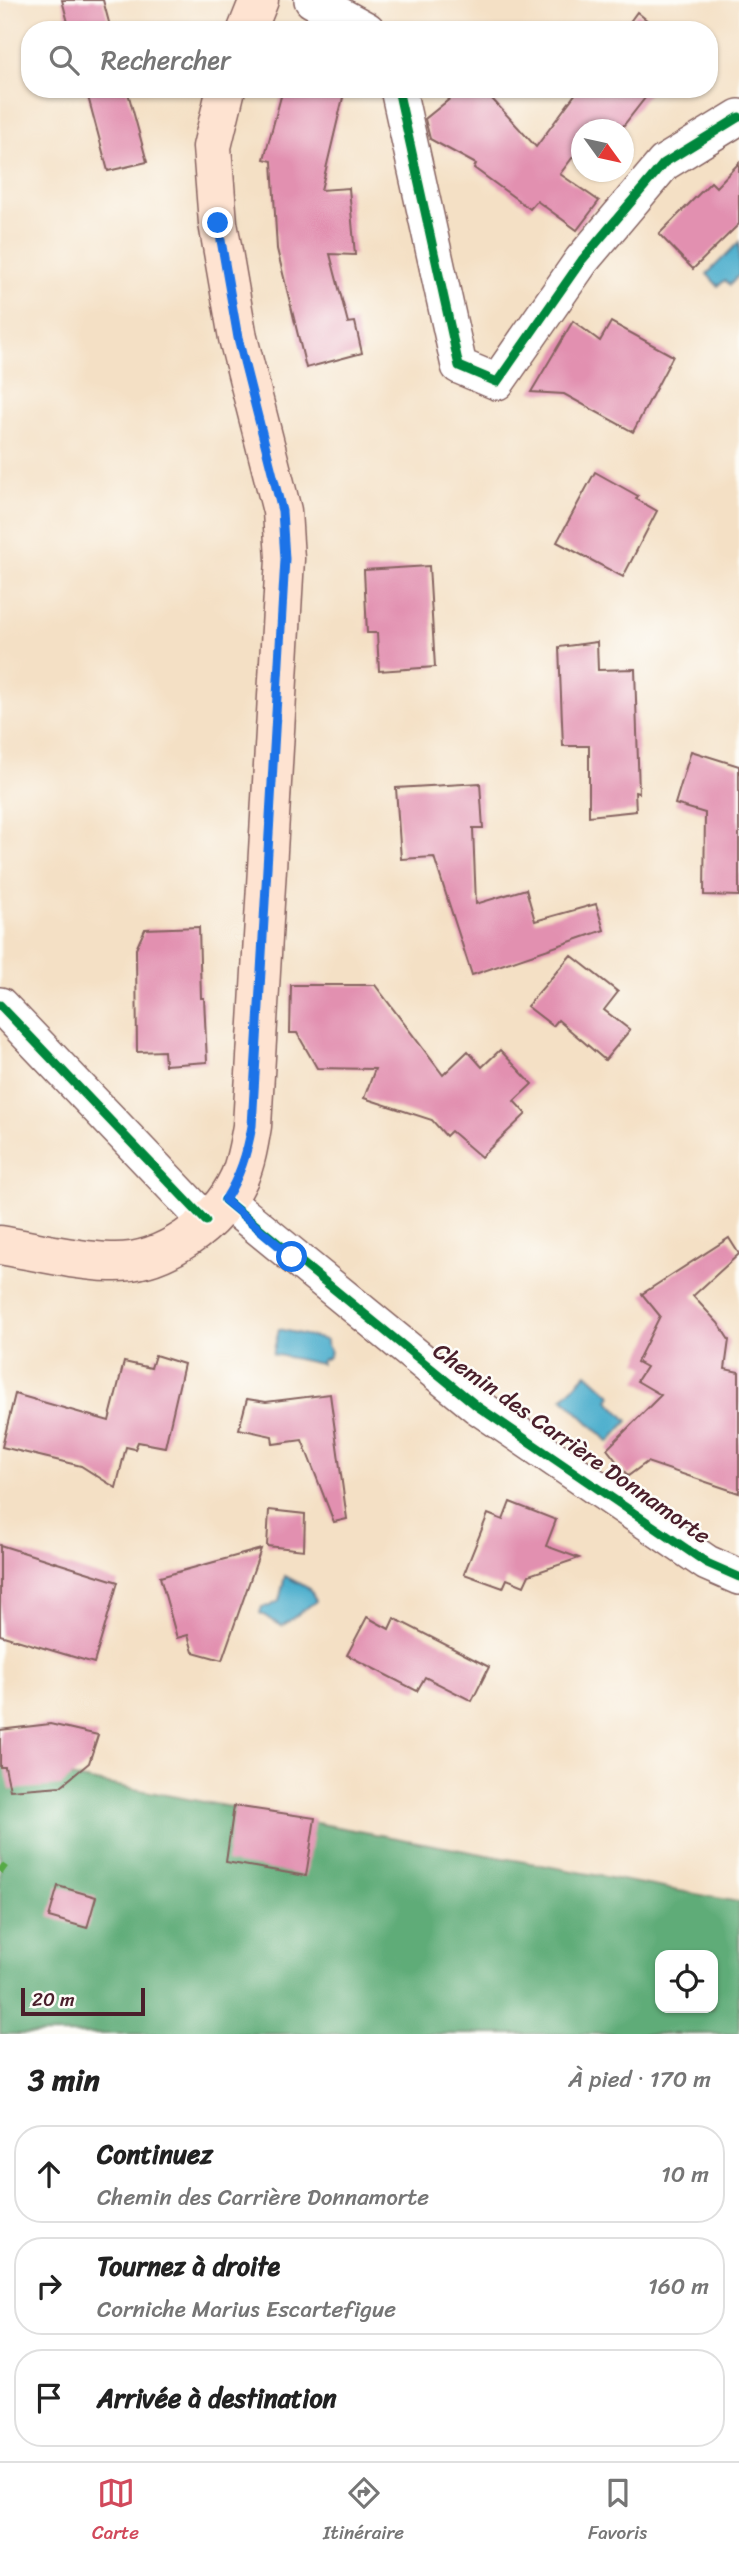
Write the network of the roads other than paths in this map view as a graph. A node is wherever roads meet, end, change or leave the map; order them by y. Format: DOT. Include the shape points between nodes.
graph roads {
  1 [pos="259,0"];
  2 [pos="312,0"];
  3 [pos="251,21"];
  4 [pos="350,21"];
  5 [pos="224,98"];
  6 [pos="400,98"];
  7 [pos="739,117"];
  8 [pos="0,1005"];
  9 [pos="215,1211"];
  10 [pos="0,1245"];
  11 [pos="739,1577"];
  1 -- 3 [label="main road"];
  2 -- 4 [label="street"];
  5 -- 9 [label="main road" via="212,147 218,223 238,338 282,511 285,559 252,1126 238,1179"];
  6 -- 7 [label="street" via="459,366 497,382 582,260 664,163"];
  8 -- 9 [label="street, Chemin des Carrière Donnamorte"];
  9 -- 10 [label="main road" via="188,1238 148,1259 110,1262"];
  9 -- 11 [label="street, Chemin des Carrière Donnamorte" via="477,1406 707,1563"];
}
